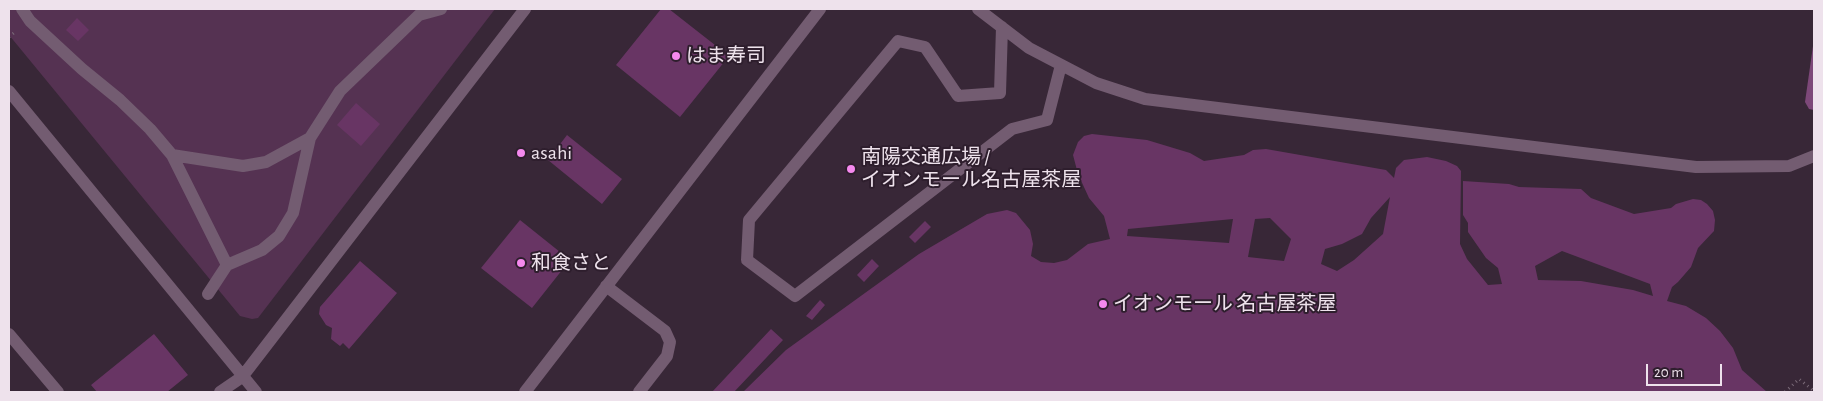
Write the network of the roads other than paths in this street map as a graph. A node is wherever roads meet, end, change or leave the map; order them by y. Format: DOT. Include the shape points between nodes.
graph roads {
  1 [pos="22,9"];
  2 [pos="441,9"];
  3 [pos="525,9"];
  4 [pos="820,9"];
  5 [pos="978,9"];
  6 [pos="419,12"];
  7 [pos="1002,27"];
  8 [pos="1062,65"];
  9 [pos="9,91"];
  10 [pos="310,138"];
  11 [pos="172,155"];
  12 [pos="1814,156"];
  13 [pos="226,265"];
  14 [pos="606,286"];
  15 [pos="208,294"];
  16 [pos="9,334"];
  17 [pos="242,377"];
  18 [pos="58,392"];
  19 [pos="220,392"];
  20 [pos="256,392"];
  21 [pos="525,392"];
  22 [pos="639,392"];
  1 -- 11 [label="street" via="30,21 150,128"];
  2 -- 6 [label="street"];
  3 -- 17 [label="street"];
  4 -- 14 [label="street"];
  5 -- 7 [label="street"];
  6 -- 10 [label="street" via="340,91"];
  7 -- 8 [label="street" via="1030,48"];
  7 -- 8 [label="street" via="1000,93 958,96 925,47 898,41 749,220 746,260 795,296 1012,129 1047,120"];
  8 -- 12 [label="street" via="1096,83 1145,99 1696,167 1789,166"];
  9 -- 17 [label="street"];
  10 -- 11 [label="street" via="266,162 243,166"];
  10 -- 13 [label="street" via="293,214 279,236 262,250"];
  11 -- 13 [label="street"];
  13 -- 15 [label="street"];
  14 -- 21 [label="street"];
  14 -- 22 [label="street" via="665,332 670,342 667,356"];
  16 -- 18 [label="street"];
  17 -- 19 [label="street"];
  17 -- 20 [label="street"];
}
